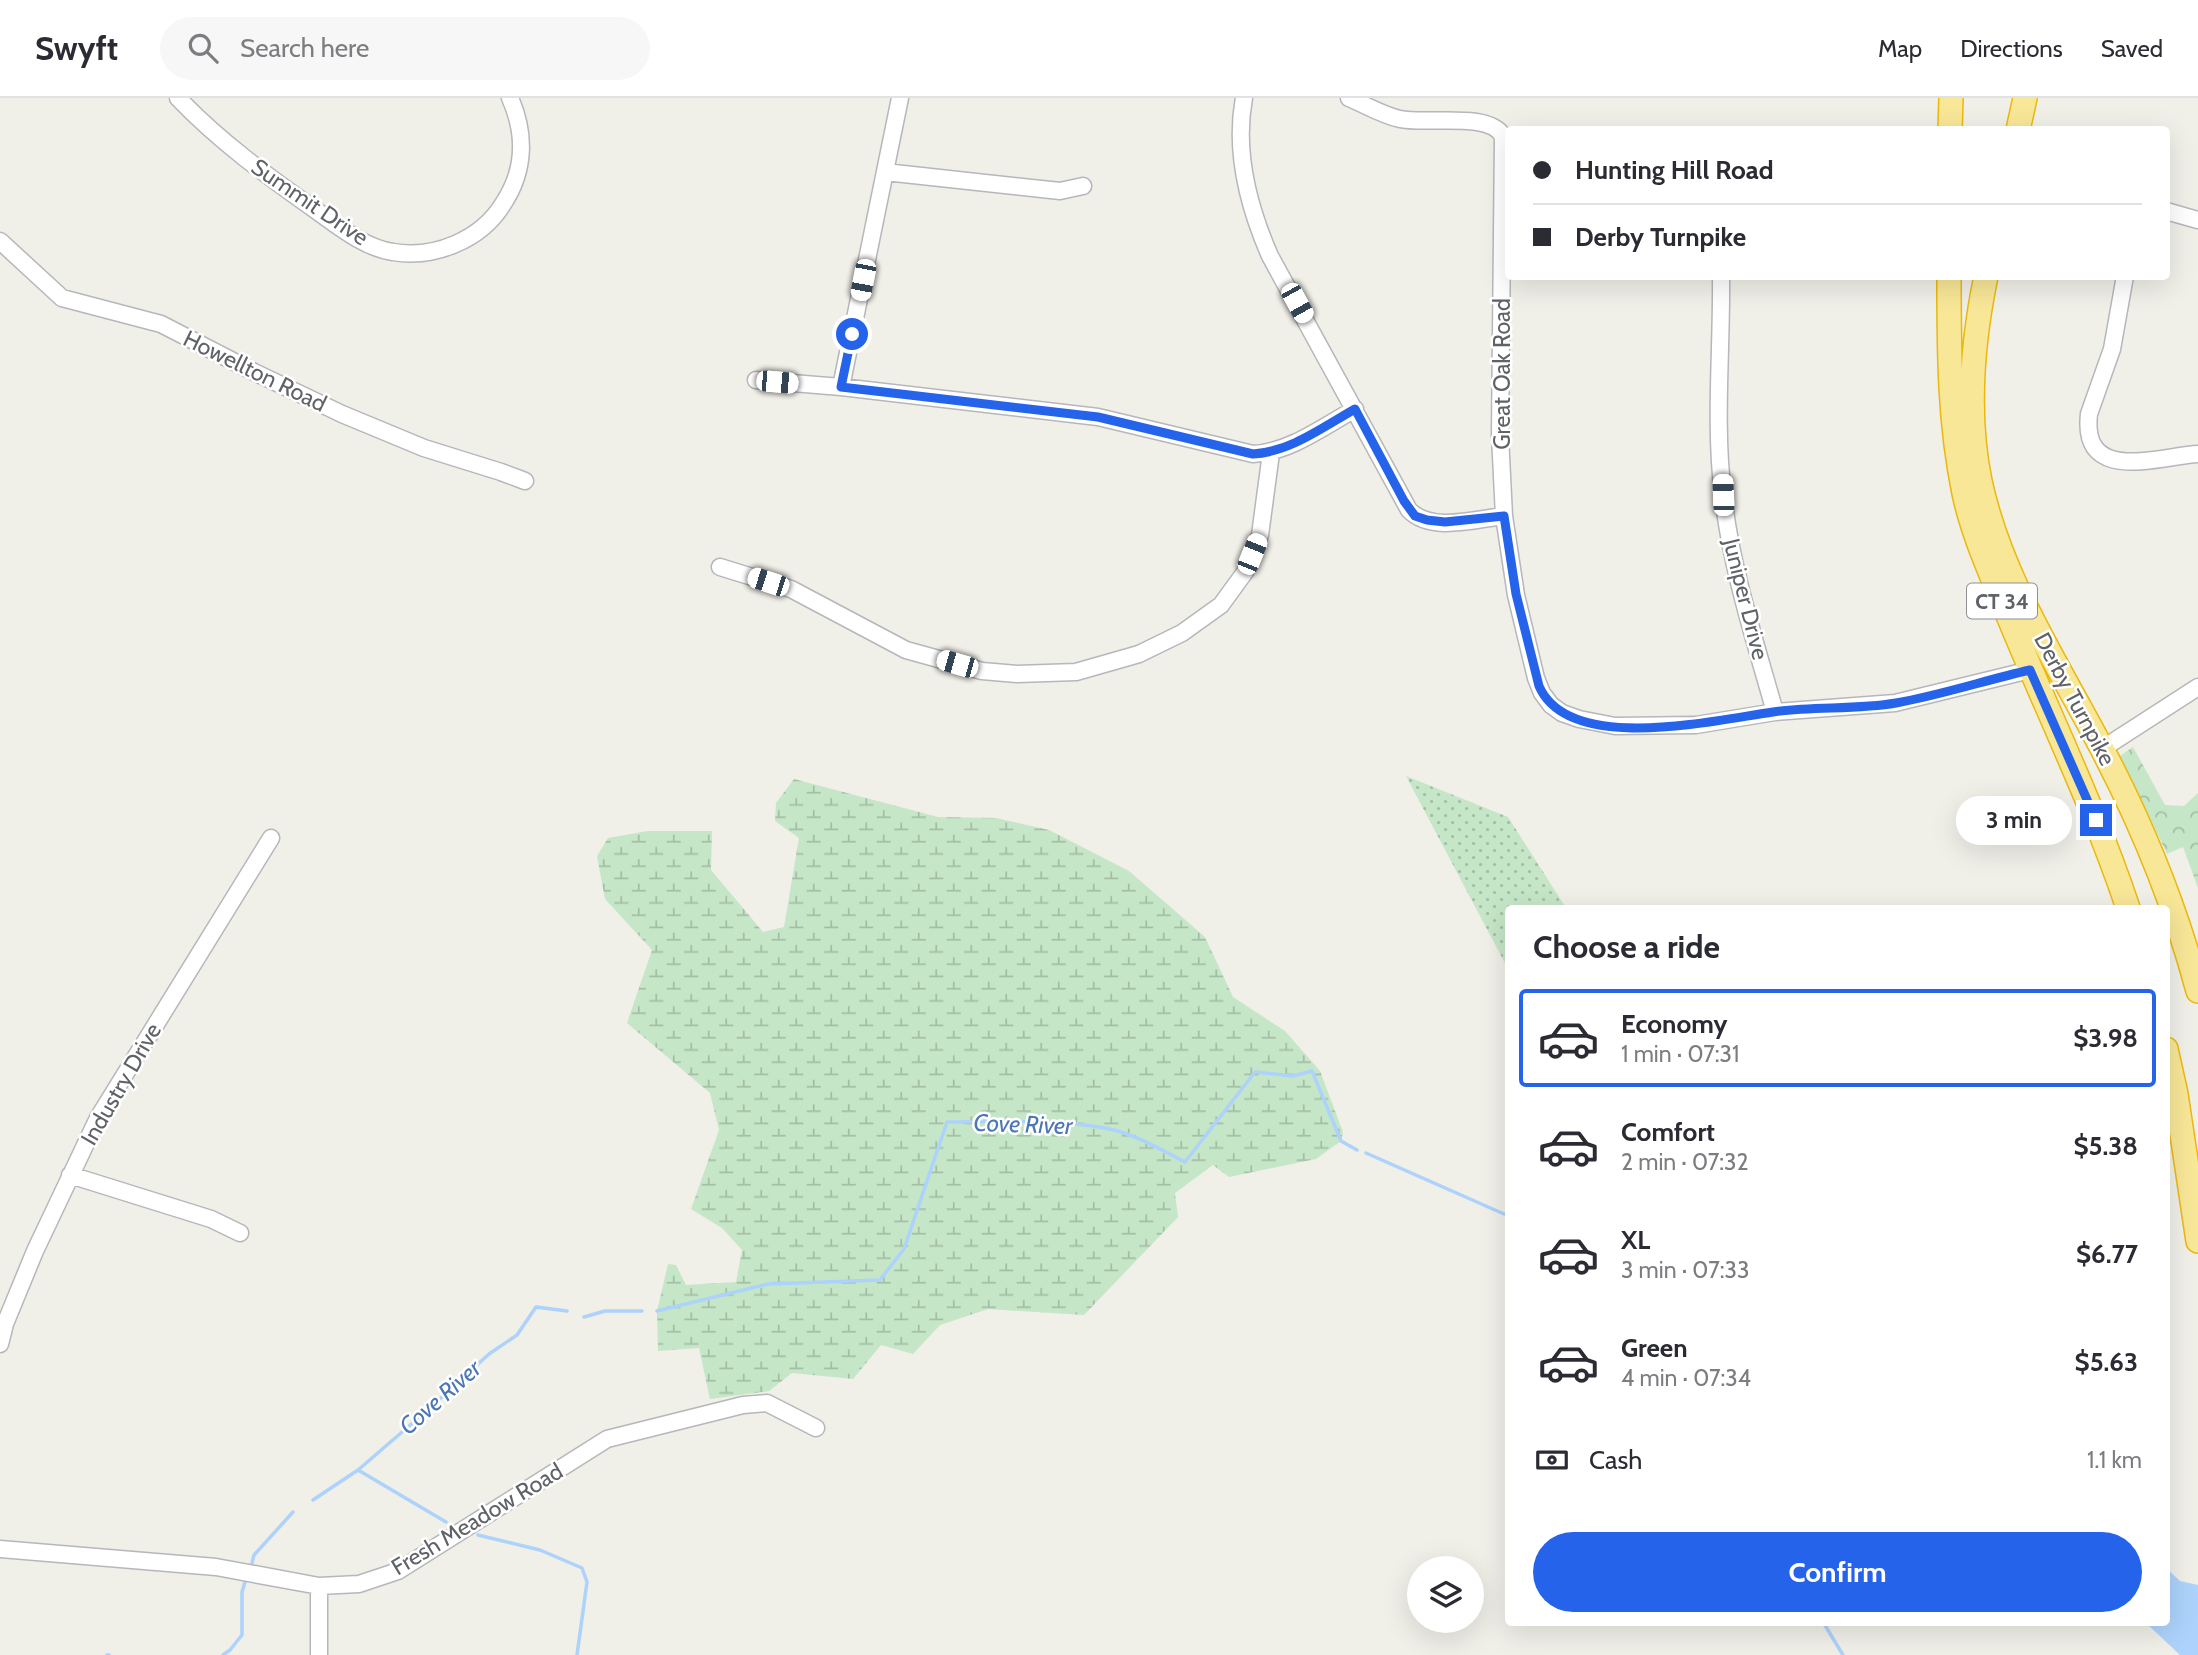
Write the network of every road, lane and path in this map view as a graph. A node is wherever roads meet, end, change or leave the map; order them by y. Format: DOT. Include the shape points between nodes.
graph roads {
  1 [pos="178,98"];
  2 [pos="510,98"];
  3 [pos="900,98"];
  4 [pos="1244,98"];
  5 [pos="1349,98"];
  6 [pos="1951,98"];
  7 [pos="2025,98"];
  8 [pos="1950,126"];
  9 [pos="2019,126"];
  10 [pos="885,172"];
  11 [pos="1505,183"];
  12 [pos="1083,186"];
  13 [pos="2170,212"];
  14 [pos="2198,220"];
  15 [pos="0,241"];
  16 [pos="1505,243"];
  17 [pos="1721,280"];
  18 [pos="1949,280"];
  19 [pos="1985,280"];
  20 [pos="2124,280"];
  21 [pos="756,380"];
  22 [pos="841,387"];
  23 [pos="1355,409"];
  24 [pos="1271,453"];
  25 [pos="2198,454"];
  26 [pos="525,481"];
  27 [pos="1504,516"];
  28 [pos="720,567"];
  29 [pos="2030,670"];
  30 [pos="2198,687"];
  31 [pos="1775,712"];
  32 [pos="2102,749"];
  33 [pos="271,838"];
  34 [pos="2127,905"];
  35 [pos="2198,991"];
  36 [pos="2170,1068"];
  37 [pos="70,1175"];
  38 [pos="240,1233"];
  39 [pos="2198,1241"];
  40 [pos="0,1344"];
  41 [pos="816,1428"];
  42 [pos="0,1549"];
  43 [pos="319,1586"];
  44 [pos="318,1655"];
  1 -- 2 [label="street, Summit Drive" via="252,165 328,218 390,252 414,254 436,251 480,230 505,202 521,152 519,121"];
  3 -- 10 [label="street"];
  4 -- 23 [label="street" via="1243,161 1258,229"];
  5 -- 11 [label="street, Great Oak Road" via="1399,119 1494,125 1503,140"];
  6 -- 8 [label="highway"];
  7 -- 9 [label="highway"];
  10 -- 12 [label="street" via="1060,191"];
  10 -- 22 [label="street"];
  13 -- 14 [label="street"];
  15 -- 26 [label="street, Howellton Road" via="62,298 161,324 342,414 424,448"];
  16 -- 27 [label="street, Great Oak Road" via="1500,436"];
  17 -- 31 [label="street, Juniper Drive" via="1723,495 1742,593"];
  18 -- 29 [label="highway, Derby Turnpike / CT 34" via="1950,401 1964,496"];
  19 -- 32 [label="highway, Derby Turnpike / CT 34" via="1972,363 1972,421 1981,484 2001,549 2030,614"];
  20 -- 25 [label="street" via="2112,349 2089,414 2090,436 2096,449 2117,461"];
  21 -- 22 [label="street"];
  22 -- 24 [label="street" via="1098,417 1253,454"];
  23 -- 24 [label="street"];
  23 -- 27 [label="street" via="1415,516 1445,522"];
  24 -- 28 [label="street" via="1260,535 1245,572 1221,605 1182,633 1139,654 1076,672 982,671 906,650 791,589"];
  27 -- 31 [label="street, Great Oak Road" via="1516,594 1539,686 1551,705 1569,716 1615,726 1696,725"];
  29 -- 31 [label="street" via="1895,703"];
  29 -- 34 [label="highway, Derby Turnpike / CT 34" via="2078,775"];
  30 -- 32 [label="street"];
  32 -- 35 [label="highway, Derby Turnpike / CT 34" via="2151,849 2181,928"];
  33 -- 37 [label="street, Industry Drive" via="98,1118"];
  36 -- 39 [label="highway"];
  37 -- 38 [label="street" via="211,1219"];
  37 -- 40 [label="street, Industry Drive"];
  41 -- 43 [label="street, Fresh Meadow Road" via="767,1402 607,1439 398,1572 359,1584"];
  42 -- 43 [label="street, Fresh Meadow Road" via="216,1567"];
  43 -- 44 [label="street"];
}
